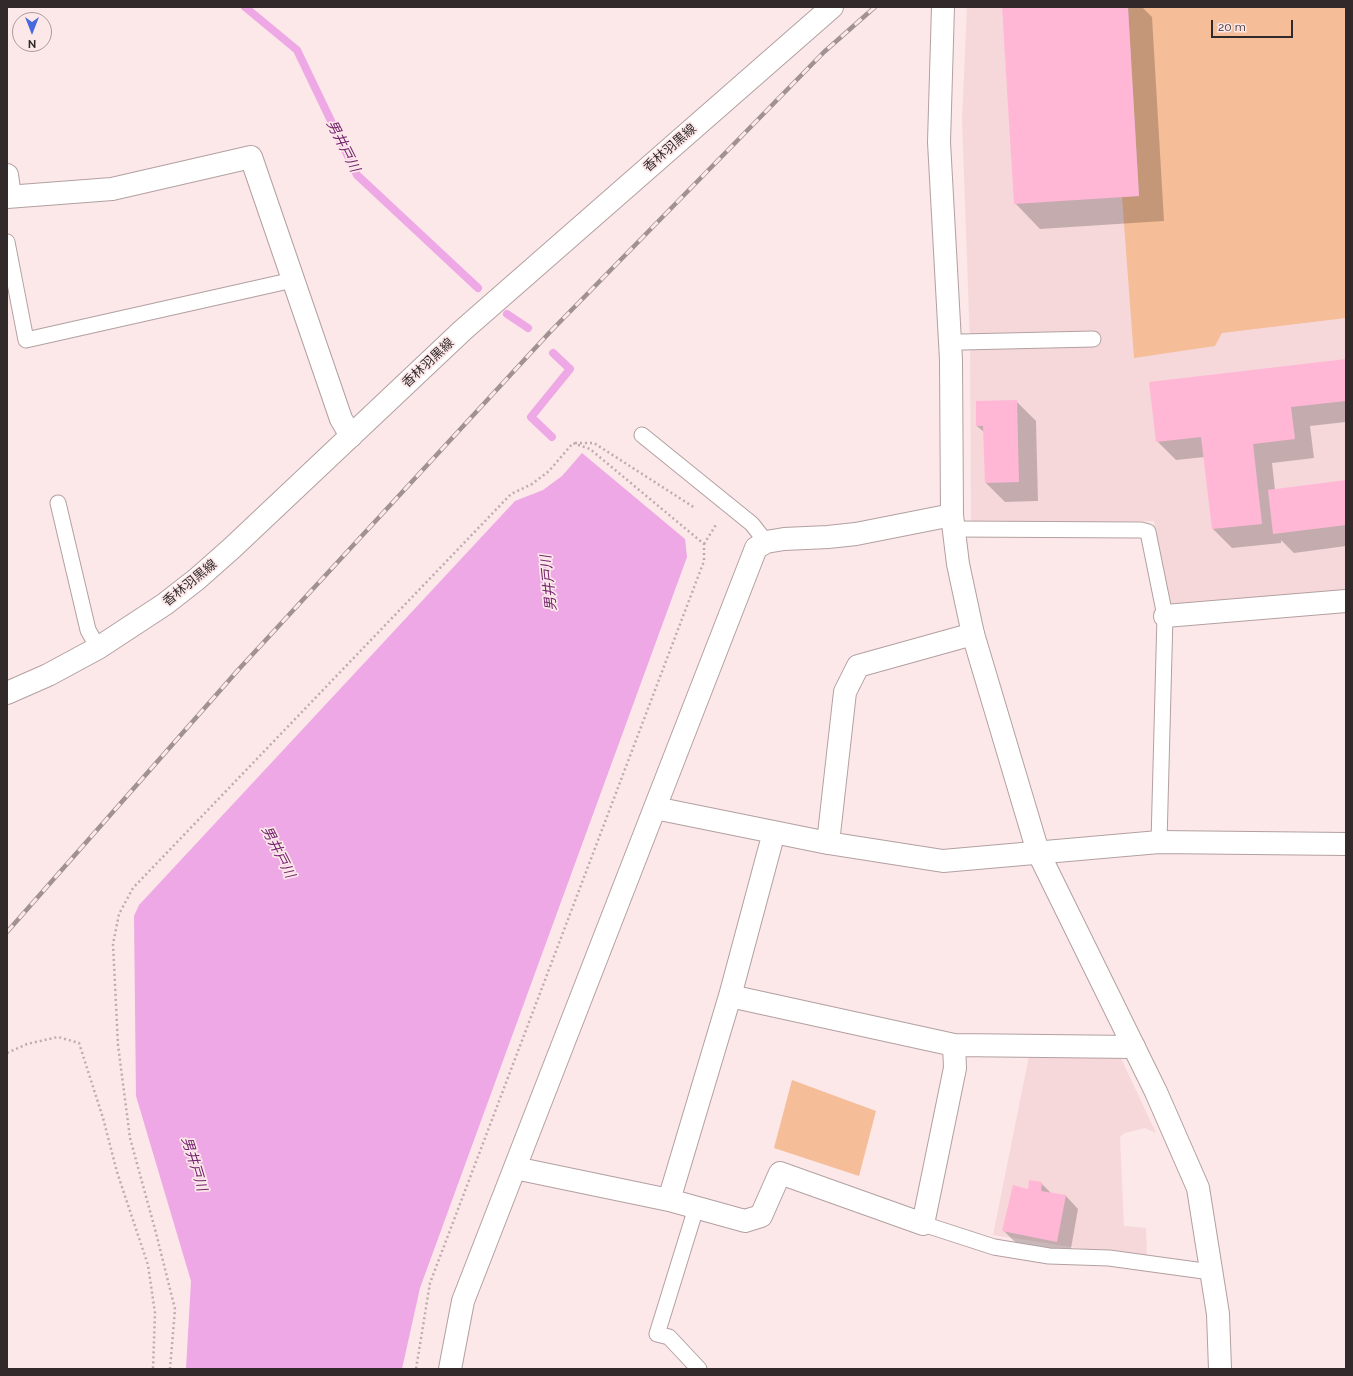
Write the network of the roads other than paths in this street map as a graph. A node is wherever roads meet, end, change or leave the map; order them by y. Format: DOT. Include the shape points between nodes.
graph roads {
  1 [pos="832,7"];
  2 [pos="943,7"];
  3 [pos="7,175"];
  4 [pos="9,197"];
  5 [pos="7,242"];
  6 [pos="293,280"];
  7 [pos="1093,339"];
  8 [pos="950,344"];
  9 [pos="642,435"];
  10 [pos="351,436"];
  11 [pos="58,503"];
  12 [pos="952,522"];
  13 [pos="766,542"];
  14 [pos="1346,601"];
  15 [pos="1165,616"];
  16 [pos="973,634"];
  17 [pos="98,648"];
  18 [pos="7,693"];
  19 [pos="655,808"];
  20 [pos="774,832"];
  21 [pos="1159,842"];
  22 [pos="828,843"];
  23 [pos="1346,844"];
  24 [pos="1038,852"];
  25 [pos="730,996"];
  26 [pos="954,1045"];
  27 [pos="1134,1047"];
  28 [pos="515,1168"];
  29 [pos="669,1200"];
  30 [pos="696,1208"];
  31 [pos="922,1224"];
  32 [pos="1212,1272"];
  33 [pos="450,1369"];
  34 [pos="699,1369"];
  35 [pos="1220,1369"];
  1 -- 10 [label="street, 香林羽黒線" via="469,325"];
  2 -- 8 [label="street" via="940,142"];
  3 -- 4 [label="street"];
  4 -- 6 [label="street" via="112,189 250,157"];
  5 -- 6 [label="lane" via="26,340"];
  6 -- 10 [label="street" via="341,419"];
  7 -- 8 [label="lane"];
  8 -- 12 [label="street"];
  9 -- 13 [label="lane" via="752,524"];
  10 -- 17 [label="street, 香林羽黒線" via="197,579 165,604"];
  11 -- 17 [label="lane" via="88,630"];
  12 -- 13 [label="street"];
  12 -- 15 [label="lane" via="1148,532"];
  12 -- 16 [label="street"];
  13 -- 19 [label="street" via="756,548"];
  14 -- 15 [label="street"];
  15 -- 21 [label="lane"];
  16 -- 22 [label="street" via="858,666 845,692"];
  16 -- 24 [label="street"];
  17 -- 18 [label="street, 香林羽黒線" via="48,675"];
  19 -- 20 [label="street"];
  19 -- 28 [label="street"];
  20 -- 22 [label="street"];
  20 -- 25 [label="street"];
  21 -- 23 [label="street"];
  21 -- 24 [label="street"];
  22 -- 24 [label="street" via="943,861"];
  24 -- 27 [label="street"];
  25 -- 26 [label="street"];
  25 -- 29 [label="street"];
  26 -- 27 [label="street"];
  26 -- 31 [label="street" via="955,1068"];
  27 -- 32 [label="street" via="1198,1188"];
  28 -- 29 [label="street"];
  28 -- 33 [label="street" via="463,1301"];
  29 -- 30 [label="street"];
  30 -- 31 [label="street" via="745,1221 761,1216 780,1173"];
  30 -- 34 [label="lane" via="657,1334 669,1337"];
  31 -- 32 [label="lane" via="994,1246 1049,1256 1108,1258"];
  32 -- 35 [label="street" via="1218,1314"];
}
